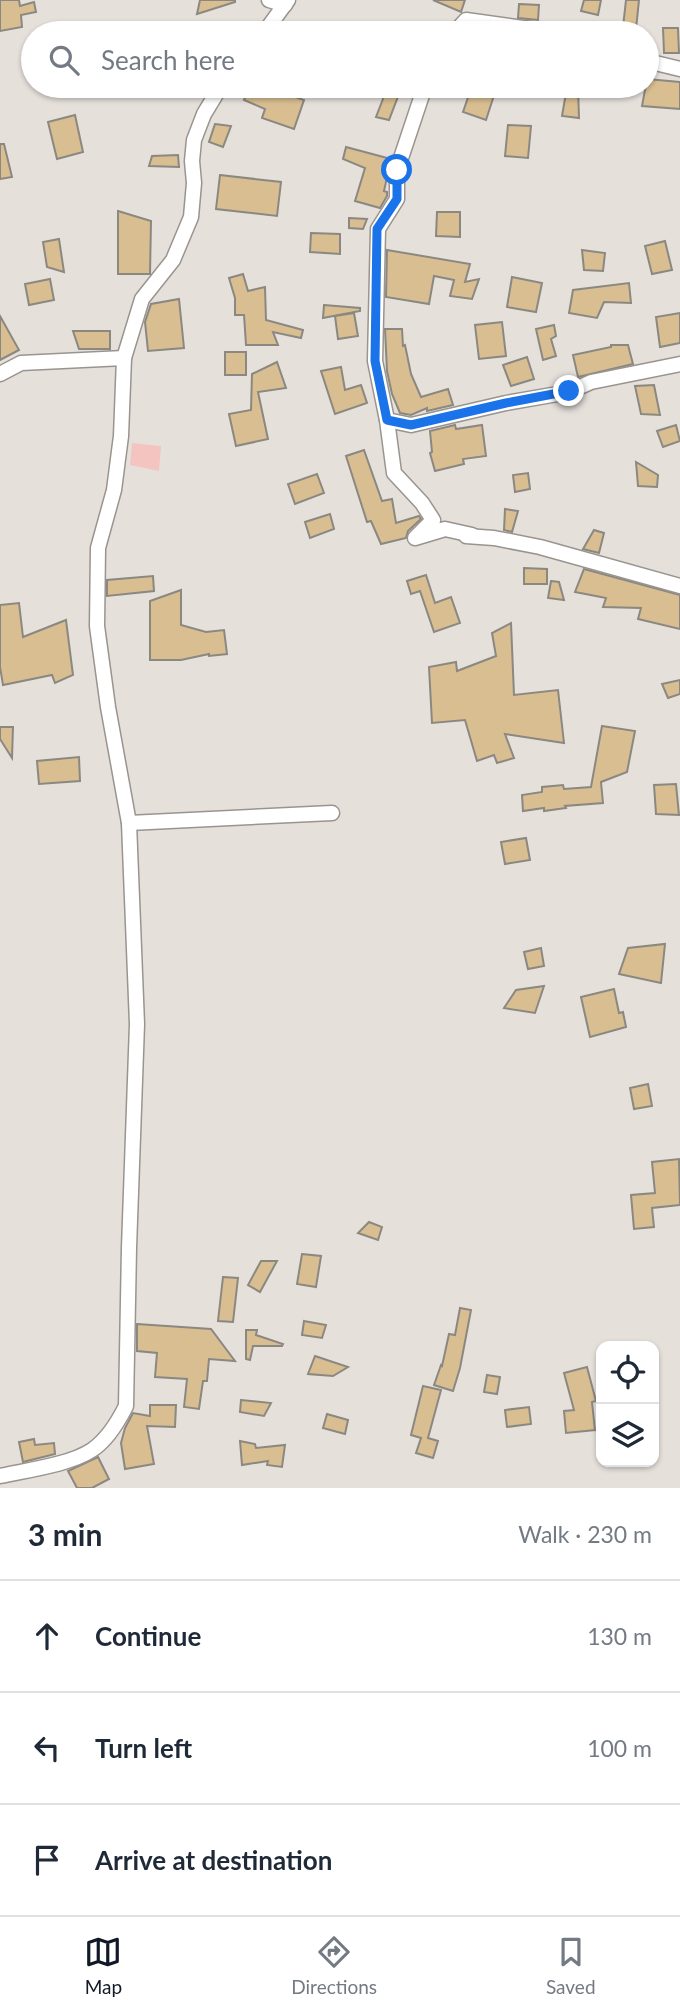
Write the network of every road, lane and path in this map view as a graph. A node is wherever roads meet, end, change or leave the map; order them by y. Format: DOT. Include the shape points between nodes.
graph roads {
  1 [pos="269,0"];
  2 [pos="286,3"];
  3 [pos="273,21"];
  4 [pos="659,64"];
  5 [pos="680,69"];
  6 [pos="214,98"];
  7 [pos="421,98"];
  8 [pos="124,358"];
  9 [pos="680,364"];
  10 [pos="0,374"];
  11 [pos="387,420"];
  12 [pos="680,586"];
  13 [pos="332,813"];
  14 [pos="128,823"];
  15 [pos="0,1476"];
  1 -- 2 [label="street"];
  2 -- 3 [label="street"];
  4 -- 5 [label="street"];
  6 -- 8 [label="street" via="194,140 191,217 173,260 142,299"];
  7 -- 11 [label="street" via="397,170 397,199 377,229 375,361"];
  8 -- 10 [label="street" via="20,363"];
  8 -- 14 [label="street" via="116,477 98,548 97,626"];
  9 -- 11 [label="street" via="411,425"];
  11 -- 12 [label="street" via="394,473 433,520 415,538 445,529 541,547"];
  13 -- 14 [label="street"];
  14 -- 15 [label="street" via="137,1024 126,1406 115,1427 92,1450"];
}
